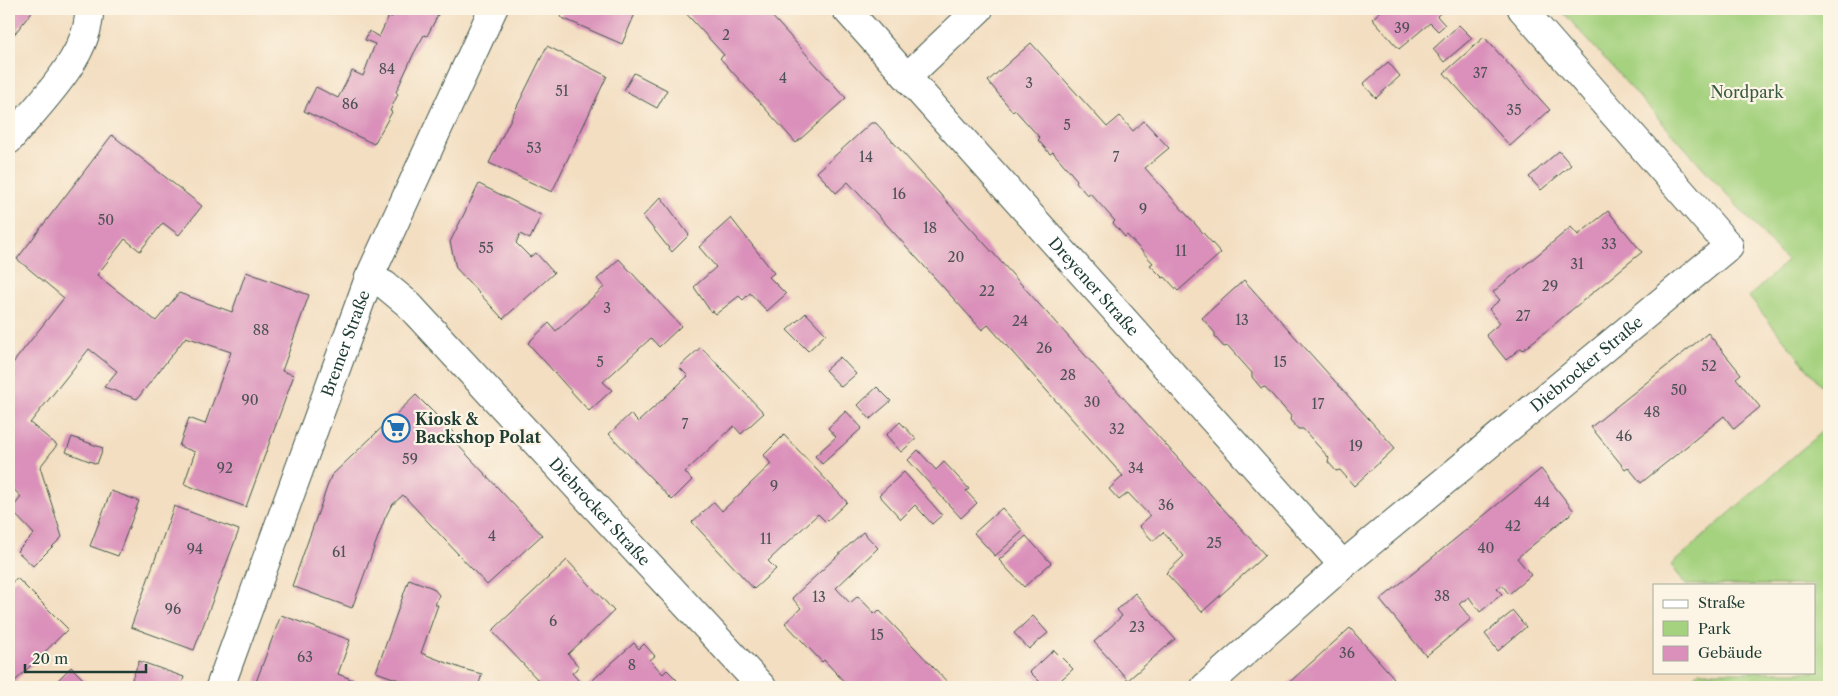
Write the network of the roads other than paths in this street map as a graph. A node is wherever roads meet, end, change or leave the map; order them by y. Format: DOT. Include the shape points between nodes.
graph roads {
  1 [pos="89,9"];
  2 [pos="493,9"];
  3 [pos="846,9"];
  4 [pos="979,9"];
  5 [pos="1522,9"];
  6 [pos="908,76"];
  7 [pos="9,140"];
  8 [pos="369,278"];
  9 [pos="1343,565"];
  10 [pos="220,687"];
  11 [pos="762,687"];
  12 [pos="1206,687"];
  1 -- 7 [label="street" via="85,36 69,66"];
  2 -- 8 [label="street, Bremer Straße"];
  3 -- 6 [label="street, Dreyener Straße"];
  4 -- 6 [label="street"];
  5 -- 9 [label="street, Diebrocker Straße" via="1729,246"];
  6 -- 9 [label="street, Dreyener Straße"];
  8 -- 10 [label="street, Bremer Straße"];
  8 -- 11 [label="street, Diebrocker Straße" via="385,285 408,304"];
  9 -- 12 [label="street, Diebrocker Straße"];
}
